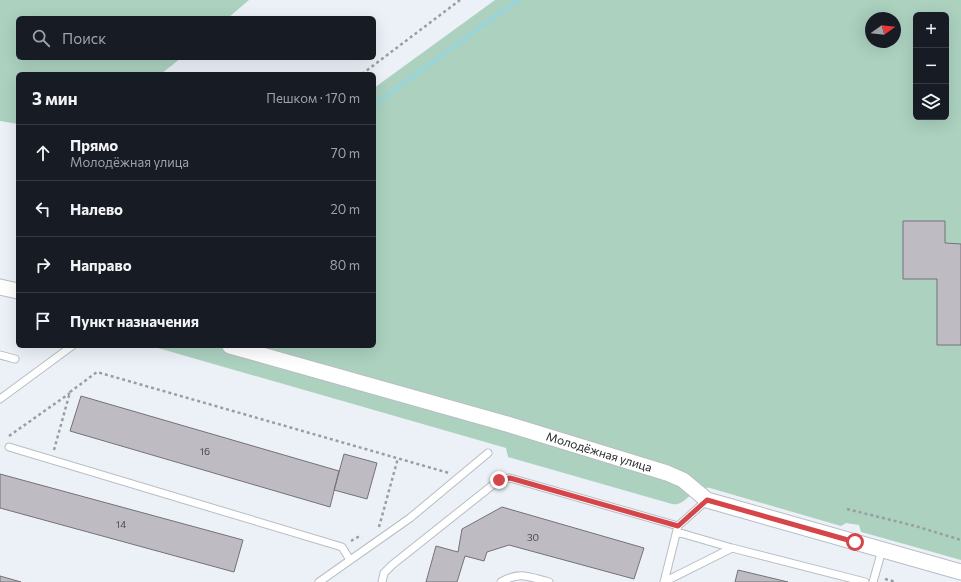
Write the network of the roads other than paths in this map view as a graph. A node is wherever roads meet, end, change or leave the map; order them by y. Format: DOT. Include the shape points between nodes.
graph roads {
  1 [pos="0,287"];
  2 [pos="16,291"];
  3 [pos="69,348"];
  4 [pos="237,348"];
  5 [pos="0,355"];
  6 [pos="15,359"];
  7 [pos="0,400"];
  8 [pos="9,447"];
  9 [pos="488,453"];
  10 [pos="707,500"];
  11 [pos="678,529"];
  12 [pos="732,548"];
  13 [pos="882,550"];
  14 [pos="350,560"];
  15 [pos="961,572"];
  16 [pos="876,580"];
  17 [pos="318,582"];
  18 [pos="382,582"];
  19 [pos="501,582"];
  20 [pos="549,582"];
  21 [pos="664,582"];
  22 [pos="865,582"];
  1 -- 2 [label="street"];
  3 -- 7 [label="lane"];
  4 -- 10 [label="street, Молодёжная улица" via="507,424 667,473 683,480"];
  5 -- 6 [label="lane"];
  8 -- 14 [label="lane" via="342,547"];
  9 -- 14 [label="lane" via="410,518"];
  10 -- 11 [label="lane"];
  10 -- 13 [label="street, Молодёжная улица"];
  11 -- 12 [label="lane"];
  11 -- 18 [label="lane" via="504,478 392,565 384,573"];
  11 -- 21 [label="lane"];
  12 -- 21 [label="lane"];
  12 -- 22 [label="lane"];
  13 -- 15 [label="street, Молодёжная улица"];
  13 -- 16 [label="lane"];
  14 -- 17 [label="lane"];
  19 -- 20 [label="lane" via="520,575"];
}
